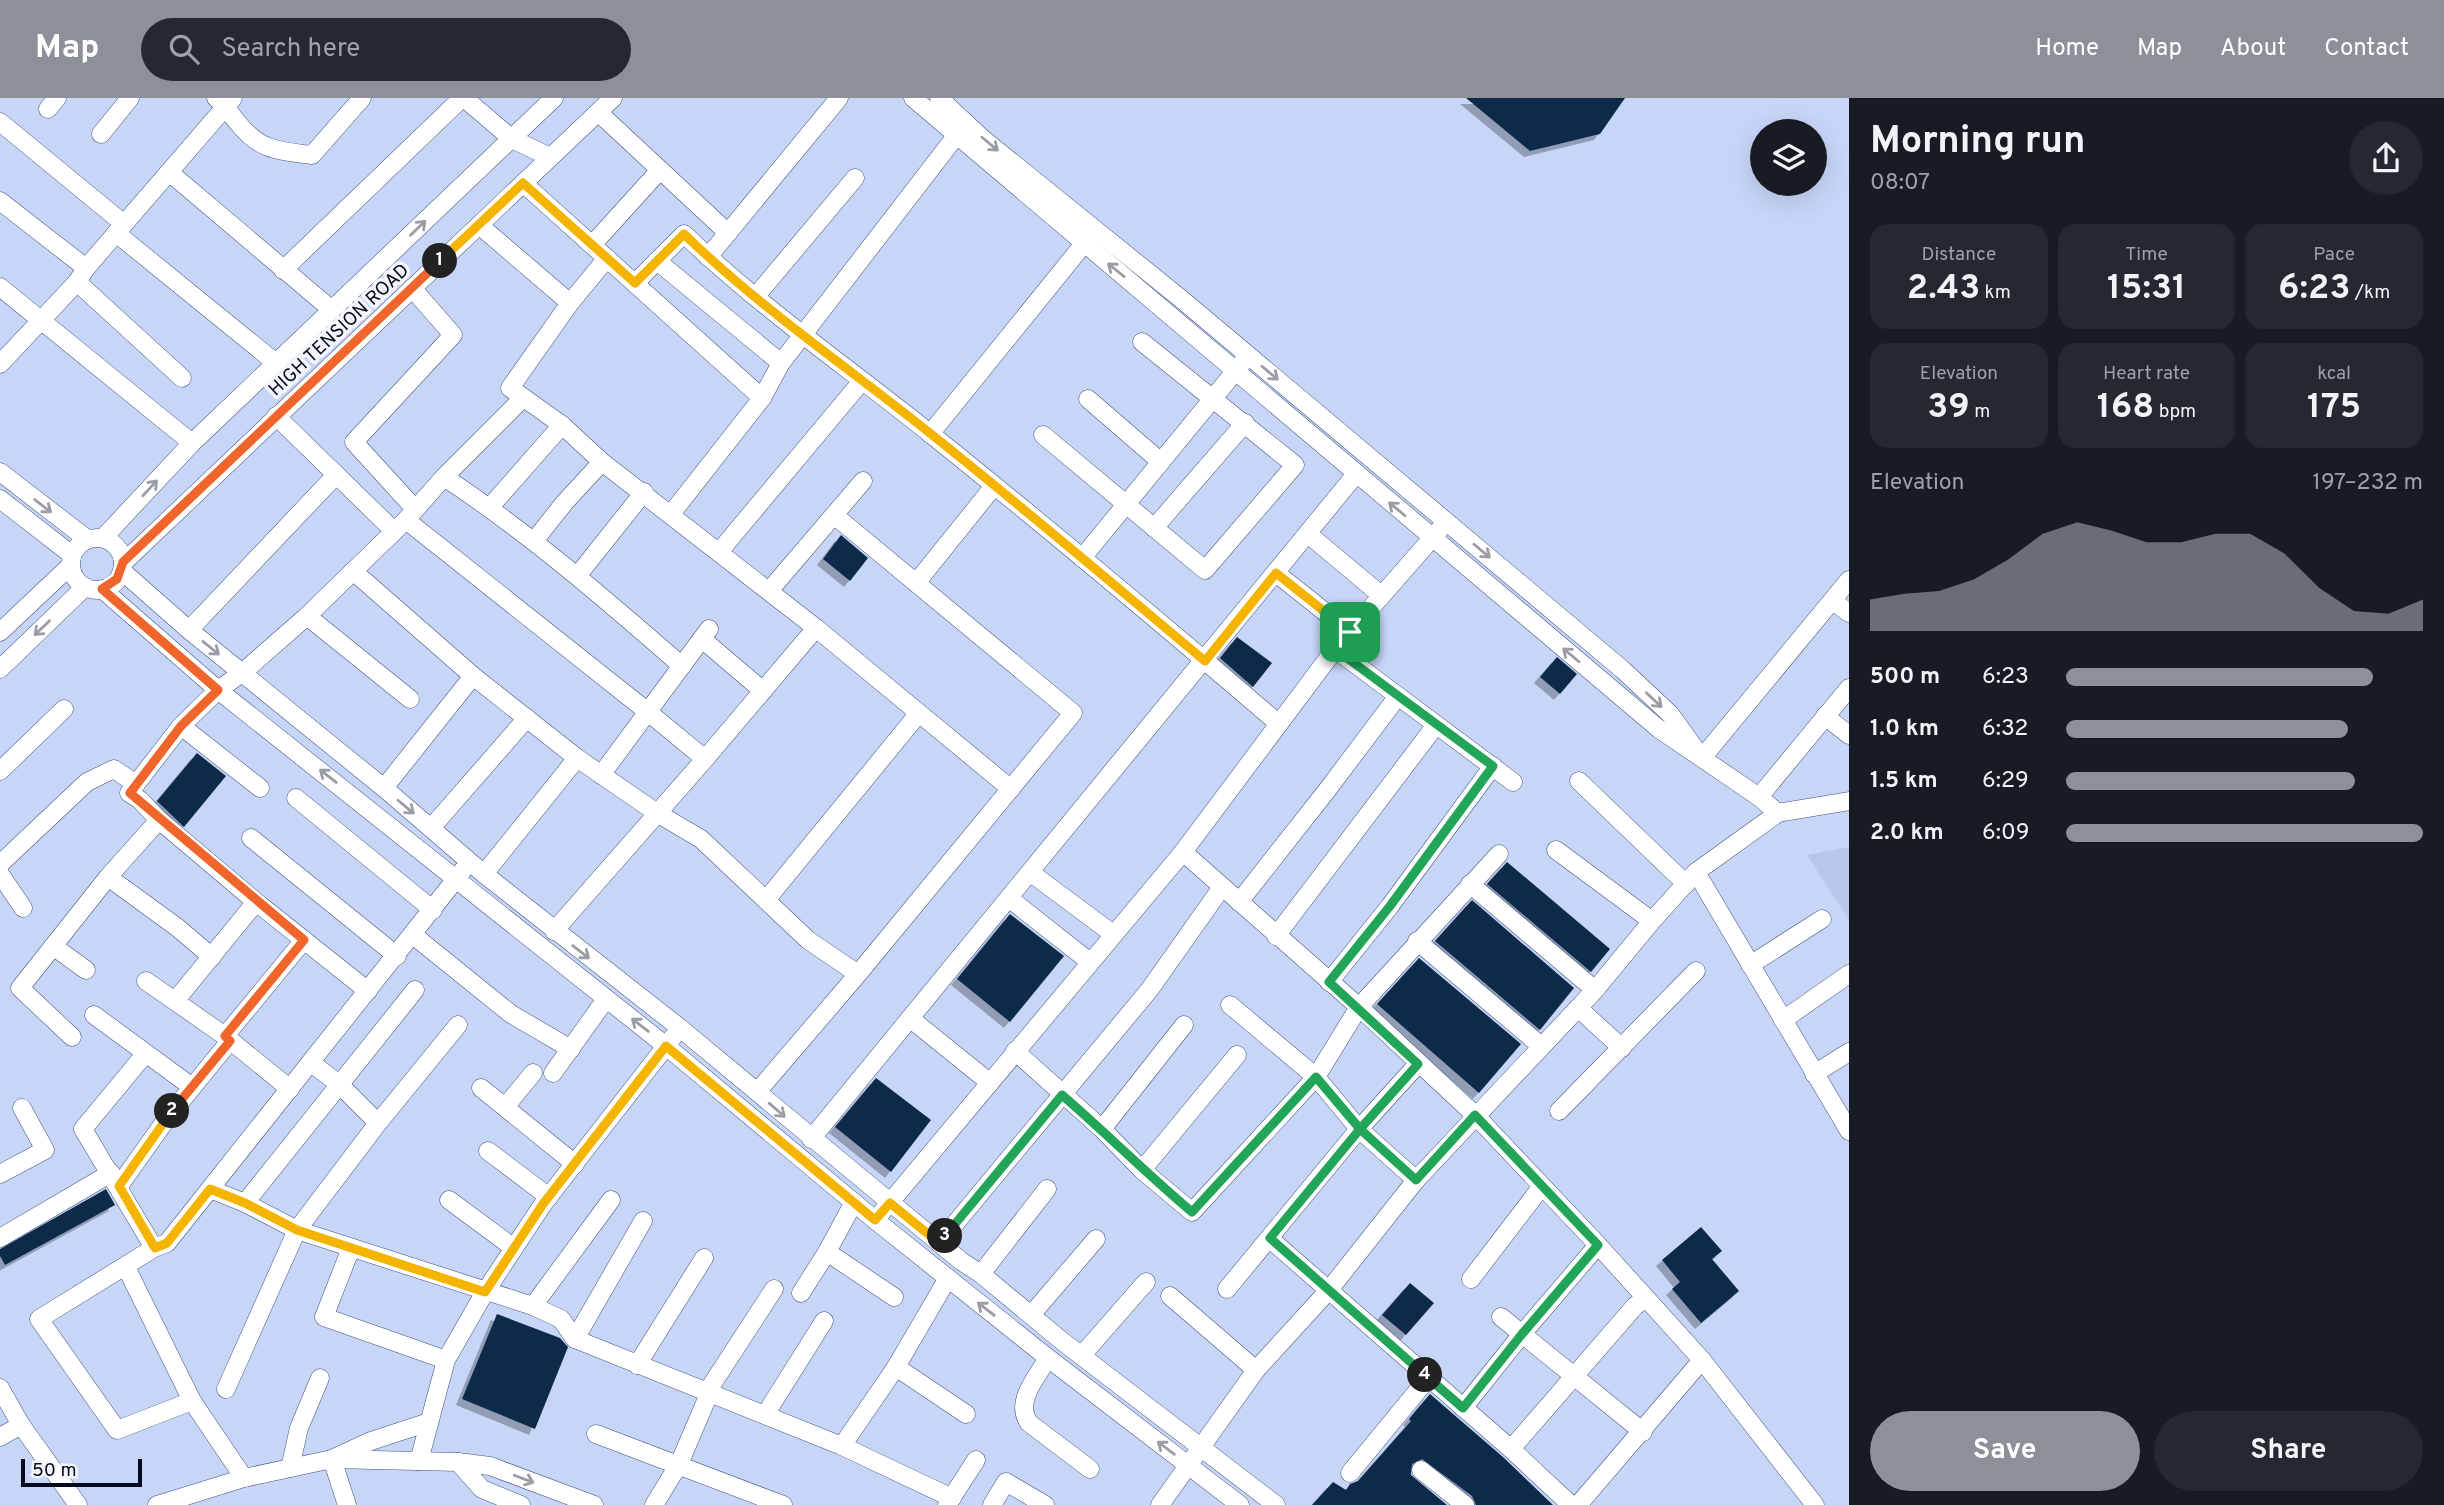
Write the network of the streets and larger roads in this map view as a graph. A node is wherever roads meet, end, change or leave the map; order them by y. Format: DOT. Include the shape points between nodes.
graph roads {
  1 [pos="130,98"];
  2 [pos="362,98"];
  3 [pos="554,98"];
  4 [pos="613,98"];
  5 [pos="839,98"];
  6 [pos="913,98"];
  7 [pos="939,98"];
  8 [pos="225,101"];
  9 [pos="472,101"];
  10 [pos="598,112"];
  11 [pos="0,122"];
  12 [pos="101,134"];
  13 [pos="956,136"];
  14 [pos="512,139"];
  15 [pos="550,157"];
  16 [pos="660,170"];
  17 [pos="169,172"];
  18 [pos="855,178"];
  19 [pos="523,183"];
  20 [pos="0,201"];
  21 [pos="479,225"];
  22 [pos="120,228"];
  23 [pos="1096,229"];
  24 [pos="728,233"];
  25 [pos="1084,244"];
  26 [pos="592,245"];
  27 [pos="708,257"];
  28 [pos="607,258"];
  29 [pos="657,261"];
  30 [pos="283,270"];
  31 [pos="82,275"];
  32 [pos="635,283"];
  33 [pos="0,287"];
  34 [pos="412,288"];
  35 [pos="756,296"];
  36 [pos="570,303"];
  37 [pos="332,310"];
  38 [pos="41,320"];
  39 [pos="803,335"];
  40 [pos="1142,342"];
  41 [pos="1249,356"];
  42 [pos="276,363"];
  43 [pos="781,363"];
  44 [pos="0,364"];
  45 [pos="1236,370"];
  46 [pos="182,378"];
  47 [pos="862,381"];
  48 [pos="523,398"];
  49 [pos="762,398"];
  50 [pos="1088,399"];
  51 [pos="1212,400"];
  52 [pos="276,416"];
  53 [pos="1245,423"];
  54 [pos="562,425"];
  55 [pos="930,433"];
  56 [pos="1043,435"];
  57 [pos="192,443"];
  58 [pos="602,462"];
  59 [pos="1161,462"];
  60 [pos="0,472"];
  61 [pos="1356,474"];
  62 [pos="336,475"];
  63 [pos="444,477"];
  64 [pos="863,481"];
  65 [pos="994,486"];
  66 [pos="643,492"];
  67 [pos="0,499"];
  68 [pos="1124,504"];
  69 [pos="490,507"];
  70 [pos="671,514"];
  71 [pos="834,515"];
  72 [pos="405,520"];
  73 [pos="1447,522"];
  74 [pos="1154,528"];
  75 [pos="1308,534"];
  76 [pos="1432,538"];
  77 [pos="95,539"];
  78 [pos="534,541"];
  79 [pos="719,552"];
  80 [pos="1082,558"];
  81 [pos="71,560"];
  82 [pos="122,567"];
  83 [pos="354,571"];
  84 [pos="1276,573"];
  85 [pos="578,575"];
  86 [pos="1849,580"];
  87 [pos="916,583"];
  88 [pos="94,588"];
  89 [pos="769,591"];
  90 [pos="1381,595"];
  91 [pos="1833,601"];
  92 [pos="1849,613"];
  93 [pos="307,616"];
  94 [pos="816,628"];
  95 [pos="189,630"];
  96 [pos="0,632"];
  97 [pos="1350,632"];
  98 [pos="1335,649"];
  99 [pos="1205,661"];
  100 [pos="682,666"];
  101 [pos="0,669"];
  102 [pos="242,673"];
  103 [pos="473,676"];
  104 [pos="1849,688"];
  105 [pos="218,690"];
  106 [pos="763,691"];
  107 [pos="1398,696"];
  108 [pos="410,699"];
  109 [pos="64,709"];
  110 [pos="648,712"];
  111 [pos="919,713"];
  112 [pos="1825,716"];
  113 [pos="527,719"];
  114 [pos="1279,724"];
  115 [pos="1436,725"];
  116 [pos="181,726"];
  117 [pos="1849,735"];
  118 [pos="577,758"];
  119 [pos="1702,758"];
  120 [pos="705,760"];
  121 [pos="1493,766"];
  122 [pos="0,771"];
  123 [pos="601,775"];
  124 [pos="1579,780"];
  125 [pos="1513,782"];
  126 [pos="136,784"];
  127 [pos="260,788"];
  128 [pos="384,788"];
  129 [pos="1011,789"];
  130 [pos="1759,797"];
  131 [pos="296,798"];
  132 [pos="1849,801"];
  133 [pos="657,813"];
  134 [pos="1778,813"];
  135 [pos="159,820"];
  136 [pos="431,828"];
  137 [pos="251,838"];
  138 [pos="1556,850"];
  139 [pos="1183,852"];
  140 [pos="1499,854"];
  141 [pos="0,864"];
  142 [pos="477,868"];
  143 [pos="1031,873"];
  144 [pos="0,874"];
  145 [pos="108,877"];
  146 [pos="1691,878"];
  147 [pos="455,879"];
  148 [pos="1470,884"];
  149 [pos="1222,887"];
  150 [pos="1010,899"];
  151 [pos="766,901"];
  152 [pos="256,902"];
  153 [pos="1239,902"];
  154 [pos="23,908"];
  155 [pos="433,910"];
  156 [pos="1822,919"];
  157 [pos="1652,921"];
  158 [pos="554,931"];
  159 [pos="1113,934"];
  160 [pos="413,935"];
  161 [pos="1276,936"];
  162 [pos="304,940"];
  163 [pos="1417,942"];
  164 [pos="53,946"];
  165 [pos="397,956"];
  166 [pos="212,957"];
  167 [pos="1090,962"];
  168 [pos="1750,965"];
  169 [pos="86,970"];
  170 [pos="1696,971"];
  171 [pos="858,974"];
  172 [pos="1849,974"];
  173 [pos="146,981"];
  174 [pos="1329,982"];
  175 [pos="415,990"];
  176 [pos="1595,990"];
  177 [pos="368,991"];
  178 [pos="606,999"];
  179 [pos="175,1001"];
  180 [pos="1230,1005"];
  181 [pos="1359,1007"];
  182 [pos="1578,1008"];
  183 [pos="94,1014"];
  184 [pos="911,1019"];
  185 [pos="1783,1020"];
  186 [pos="458,1024"];
  187 [pos="1184,1026"];
  188 [pos="680,1028"];
  189 [pos="72,1037"];
  190 [pos="228,1038"];
  191 [pos="666,1046"];
  192 [pos="1541,1046"];
  193 [pos="1622,1048"];
  194 [pos="571,1049"];
  195 [pos="1015,1051"];
  196 [pos="1849,1052"];
  197 [pos="145,1054"];
  198 [pos="1237,1055"];
  199 [pos="311,1063"];
  200 [pos="1418,1064"];
  201 [pos="533,1073"];
  202 [pos="553,1073"];
  203 [pos="1814,1074"];
  204 [pos="1316,1077"];
  205 [pos="989,1082"];
  206 [pos="339,1084"];
  207 [pos="192,1087"];
  208 [pos="290,1088"];
  209 [pos="481,1088"];
  210 [pos="757,1093"];
  211 [pos="1062,1095"];
  212 [pos="505,1107"];
  213 [pos="22,1108"];
  214 [pos="1559,1111"];
  215 [pos="1475,1115"];
  216 [pos="378,1123"];
  217 [pos="1848,1128"];
  218 [pos="1102,1129"];
  219 [pos="1360,1129"];
  220 [pos="811,1139"];
  221 [pos="488,1151"];
  222 [pos="575,1164"];
  223 [pos="1142,1170"];
  224 [pos="0,1174"];
  225 [pos="115,1180"];
  226 [pos="1416,1180"];
  227 [pos="1542,1186"];
  228 [pos="210,1189"];
  229 [pos="1048,1189"];
  230 [pos="549,1197"];
  231 [pos="449,1200"];
  232 [pos="611,1200"];
  233 [pos="854,1202"];
  234 [pos="245,1203"];
  235 [pos="890,1203"];
  236 [pos="875,1220"];
  237 [pos="643,1221"];
  238 [pos="297,1230"];
  239 [pos="0,1238"];
  240 [pos="1096,1238"];
  241 [pos="1270,1238"];
  242 [pos="939,1243"];
  243 [pos="1598,1245"];
  244 [pos="155,1248"];
  245 [pos="351,1248"];
  246 [pos="514,1248"];
  247 [pos="827,1252"];
  248 [pos="704,1258"];
  249 [pos="126,1267"];
  250 [pos="981,1274"];
  251 [pos="948,1278"];
  252 [pos="1471,1279"];
  253 [pos="1146,1282"];
  254 [pos="774,1289"];
  255 [pos="1227,1289"];
  256 [pos="1329,1290"];
  257 [pos="485,1292"];
  258 [pos="801,1293"];
  259 [pos="1170,1296"];
  260 [pos="894,1297"];
  261 [pos="1646,1298"];
  262 [pos="533,1306"];
  263 [pos="1031,1315"];
  264 [pos="1501,1317"];
  265 [pos="824,1321"];
  266 [pos="1522,1334"];
  267 [pos="575,1339"];
  268 [pos="1082,1355"];
  269 [pos="1048,1358"];
  270 [pos="446,1360"];
  271 [pos="1702,1360"];
  272 [pos="637,1365"];
  273 [pos="896,1367"];
  274 [pos="1256,1370"];
  275 [pos="1574,1376"];
  276 [pos="320,1378"];
  277 [pos="1428,1378"];
  278 [pos="0,1388"];
  279 [pos="226,1390"];
  280 [pos="708,1393"];
  281 [pos="192,1401"];
  282 [pos="1463,1408"];
  283 [pos="966,1414"];
  284 [pos="765,1415"];
  285 [pos="429,1422"];
  286 [pos="21,1425"];
  287 [pos="1643,1432"];
  288 [pos="596,1434"];
  289 [pos="0,1437"];
  290 [pos="842,1446"];
  291 [pos="1202,1448"];
  292 [pos="1511,1449"];
  293 [pos="332,1459"];
  294 [pos="976,1460"];
  295 [pos="419,1461"];
  296 [pos="458,1462"];
  297 [pos="679,1464"];
  298 [pos="1189,1466"];
  299 [pos="290,1468"];
  300 [pos="1090,1469"];
  301 [pos="1421,1470"];
  302 [pos="1350,1473"];
  303 [pos="244,1478"];
  304 [pos="177,1502"];
  305 [pos="950,1502"];
  306 [pos="78,1505"];
  307 [pos="157,1505"];
  308 [pos="347,1505"];
  309 [pos="521,1505"];
  310 [pos="594,1505"];
  311 [pos="654,1505"];
  312 [pos="783,1505"];
  313 [pos="992,1505"];
  314 [pos="1045,1505"];
  315 [pos="1160,1505"];
  316 [pos="1240,1505"];
  317 [pos="1276,1505"];
  318 [pos="1465,1505"];
  319 [pos="1571,1505"];
  320 [pos="1578,1505"];
  321 [pos="1815,1505"];
  1 -- 12 [label="street"];
  2 -- 8 [label="street" via="312,155 258,145"];
  3 -- 14 [label="street, HIGH TENSION ROAD"];
  4 -- 10 [label="street, HIGH TENSION ROAD"];
  5 -- 24 [label="street"];
  6 -- 13 [label="street"];
  7 -- 23 [label="street, one-way"];
  8 -- 17 [label="street"];
  9 -- 14 [label="street"];
  9 -- 30 [label="street"];
  10 -- 15 [label="street, HIGH TENSION ROAD"];
  10 -- 16 [label="street"];
  11 -- 22 [label="street"];
  13 -- 25 [label="street"];
  13 -- 39 [label="street"];
  14 -- 15 [label="street"];
  37 -- 14 [label="street, HIGH TENSION ROAD, one-way"];
  15 -- 19 [label="street, HIGH TENSION ROAD"];
  16 -- 24 [label="street"];
  16 -- 26 [label="street"];
  17 -- 22 [label="street"];
  17 -- 30 [label="street"];
  18 -- 35 [label="street"];
  19 -- 21 [label="street, HIGH TENSION ROAD"];
  19 -- 26 [label="street"];
  20 -- 31 [label="street"];
  21 -- 34 [label="street, HIGH TENSION ROAD"];
  21 -- 36 [label="street"];
  22 -- 31 [label="street"];
  22 -- 42 [label="street"];
  23 -- 25 [label="street"];
  23 -- 41 [label="street"];
  24 -- 27 [label="street"];
  45 -- 25 [label="street, one-way"];
  25 -- 55 [label="street"];
  26 -- 28 [label="street"];
  27 -- 29 [label="street" via="684,234"];
  27 -- 35 [label="street"];
  28 -- 32 [label="street"];
  28 -- 36 [label="street"];
  29 -- 32 [label="street"];
  29 -- 43 [label="street"];
  30 -- 37 [label="street"];
  31 -- 38 [label="street"];
  31 -- 46 [label="street"];
  32 -- 49 [label="street"];
  33 -- 38 [label="street"];
  34 -- 52 [label="street, HIGH TENSION ROAD"];
  34 -- 72 [label="street" via="453,335 354,442"];
  35 -- 39 [label="street"];
  36 -- 48 [label="street" via="510,388"];
  37 -- 42 [label="street, HIGH TENSION ROAD"];
  38 -- 44 [label="street"];
  38 -- 57 [label="street"];
  39 -- 43 [label="street"];
  39 -- 47 [label="street"];
  40 -- 51 [label="street"];
  41 -- 45 [label="street"];
  41 -- 73 [label="street, one-way"];
  42 -- 57 [label="street, HIGH TENSION ROAD"];
  43 -- 49 [label="street"];
  45 -- 51 [label="street"];
  45 -- 61 [label="street"];
  47 -- 55 [label="street"];
  47 -- 79 [label="street"];
  48 -- 54 [label="street"];
  48 -- 63 [label="street"];
  49 -- 70 [label="street"];
  50 -- 59 [label="street"];
  51 -- 53 [label="street"];
  51 -- 59 [label="street"];
  52 -- 62 [label="street"];
  52 -- 82 [label="street, HIGH TENSION ROAD"];
  53 -- 74 [label="street"];
  53 -- 74 [label="street" via="1295,465 1205,570"];
  54 -- 58 [label="street"];
  54 -- 69 [label="street"];
  55 -- 65 [label="street"];
  56 -- 68 [label="street"];
  77 -- 57 [label="street, HIGH TENSION ROAD, one-way"];
  58 -- 66 [label="street"];
  58 -- 78 [label="street"];
  59 -- 68 [label="street"];
  60 -- 77 [label="street, one-way"];
  61 -- 75 [label="street"];
  76 -- 61 [label="street, one-way"];
  62 -- 72 [label="street"];
  62 -- 95 [label="street"];
  63 -- 69 [label="street"];
  63 -- 72 [label="street"];
  64 -- 71 [label="street"];
  65 -- 80 [label="street"];
  65 -- 87 [label="street"];
  66 -- 70 [label="street"];
  66 -- 85 [label="street"];
  67 -- 81 [label="street"];
  68 -- 74 [label="street"];
  68 -- 80 [label="street"];
  69 -- 78 [label="street"];
  70 -- 79 [label="street"];
  71 -- 87 [label="street"];
  71 -- 89 [label="street"];
  72 -- 83 [label="street"];
  72 -- 110 [label="street"];
  73 -- 76 [label="street"];
  73 -- 119 [label="street, one-way" via="1632,679 1670,715"];
  75 -- 84 [label="street"];
  75 -- 90 [label="street"];
  76 -- 90 [label="street"];
  119 -- 76 [label="street, one-way" via="1659,729"];
  77 -- 81 [label="street" via="79,544"];
  77 -- 82 [label="street" via="117,547"];
  78 -- 85 [label="street"];
  79 -- 89 [label="street"];
  80 -- 99 [label="street"];
  81 -- 88 [label="street" via="72,574"];
  81 -- 96 [label="street"];
  82 -- 88 [label="street" via="111,586"];
  82 -- 95 [label="street"];
  83 -- 93 [label="street"];
  83 -- 103 [label="street"];
  84 -- 97 [label="street"];
  84 -- 99 [label="street"];
  85 -- 100 [label="street"];
  86 -- 91 [label="street"];
  87 -- 129 [label="street" via="1073,713"];
  88 -- 101 [label="street, one-way"];
  88 -- 105 [label="street"];
  89 -- 94 [label="street"];
  90 -- 97 [label="street"];
  91 -- 92 [label="street"];
  91 -- 119 [label="street"];
  93 -- 102 [label="street"];
  93 -- 108 [label="street"];
  94 -- 106 [label="street"];
  94 -- 111 [label="street"];
  95 -- 102 [label="street, one-way"];
  97 -- 98 [label="street"];
  98 -- 107 [label="street"];
  98 -- 114 [label="street"];
  99 -- 114 [label="street"];
  99 -- 143 [label="street"];
  100 -- 106 [label="street" via="706,634"];
  100 -- 110 [label="street"];
  102 -- 105 [label="street"];
  102 -- 128 [label="street"];
  103 -- 113 [label="street"];
  103 -- 128 [label="street"];
  104 -- 112 [label="street"];
  105 -- 116 [label="street"];
  147 -- 105 [label="street, one-way"];
  106 -- 120 [label="street"];
  107 -- 115 [label="street"];
  107 -- 153 [label="street"];
  109 -- 122 [label="street"];
  110 -- 120 [label="street"];
  110 -- 123 [label="street"];
  111 -- 129 [label="street"];
  111 -- 151 [label="street"];
  112 -- 117 [label="street"];
  112 -- 130 [label="street"];
  113 -- 118 [label="street"];
  113 -- 136 [label="street"];
  114 -- 139 [label="street"];
  115 -- 121 [label="street"];
  115 -- 161 [label="street"];
  116 -- 126 [label="street"];
  116 -- 127 [label="street"];
  118 -- 123 [label="street"];
  118 -- 142 [label="street"];
  119 -- 130 [label="street"];
  120 -- 133 [label="street"];
  121 -- 125 [label="street"];
  121 -- 174 [label="street"];
  123 -- 133 [label="street"];
  124 -- 146 [label="street"];
  126 -- 135 [label="street" via="130,793"];
  126 -- 141 [label="street" via="114,769 87,782"];
  128 -- 136 [label="street, one-way"];
  129 -- 171 [label="street"];
  130 -- 134 [label="street"];
  131 -- 155 [label="street"];
  132 -- 134 [label="street"];
  133 -- 151 [label="street" via="701,839"];
  133 -- 158 [label="street"];
  134 -- 146 [label="street"];
  135 -- 145 [label="street"];
  135 -- 152 [label="street"];
  136 -- 142 [label="street"];
  137 -- 165 [label="street"];
  138 -- 157 [label="street"];
  139 -- 149 [label="street"];
  139 -- 159 [label="street"];
  140 -- 148 [label="street"];
  142 -- 147 [label="street"];
  142 -- 158 [label="street"];
  143 -- 150 [label="street"];
  143 -- 159 [label="street"];
  144 -- 154 [label="street"];
  145 -- 164 [label="street"];
  145 -- 166 [label="street"];
  146 -- 157 [label="street"];
  146 -- 168 [label="street"];
  147 -- 155 [label="street"];
  147 -- 178 [label="street"];
  148 -- 163 [label="street"];
  148 -- 176 [label="street"];
  149 -- 153 [label="street"];
  149 -- 211 [label="street" via="1150,989"];
  150 -- 167 [label="street"];
  150 -- 184 [label="street"];
  151 -- 171 [label="street" via="808,940"];
  152 -- 162 [label="street"];
  152 -- 166 [label="street"];
  153 -- 161 [label="street"];
  155 -- 160 [label="street"];
  156 -- 168 [label="street"];
  157 -- 176 [label="street"];
  158 -- 188 [label="street, one-way"];
  159 -- 167 [label="street"];
  160 -- 165 [label="street"];
  160 -- 194 [label="street" via="511,1014"];
  161 -- 174 [label="street"];
  162 -- 177 [label="street"];
  162 -- 190 [label="street"];
  163 -- 181 [label="street"];
  163 -- 192 [label="street"];
  164 -- 169 [label="street"];
  164 -- 189 [label="street" via="20,988"];
  165 -- 177 [label="street"];
  166 -- 179 [label="street"];
  167 -- 195 [label="street"];
  168 -- 185 [label="street"];
  170 -- 193 [label="street"];
  171 -- 210 [label="street"];
  172 -- 185 [label="street"];
  173 -- 179 [label="street"];
  174 -- 181 [label="street"];
  175 -- 206 [label="street"];
  176 -- 182 [label="street"];
  177 -- 199 [label="street"];
  191 -- 178 [label="street, one-way"];
  178 -- 194 [label="street"];
  179 -- 190 [label="street"];
  180 -- 204 [label="street"];
  181 -- 200 [label="street"];
  181 -- 204 [label="street"];
  182 -- 192 [label="street"];
  182 -- 193 [label="street"];
  183 -- 197 [label="street"];
  184 -- 205 [label="street"];
  184 -- 220 [label="street"];
  185 -- 203 [label="street"];
  186 -- 216 [label="street"];
  187 -- 218 [label="street"];
  188 -- 191 [label="street"];
  188 -- 210 [label="street"];
  190 -- 207 [label="street"];
  190 -- 208 [label="street"];
  191 -- 222 [label="street"];
  191 -- 233 [label="street"];
  192 -- 215 [label="street"];
  193 -- 214 [label="street"];
  194 -- 202 [label="street"];
  195 -- 205 [label="street"];
  195 -- 211 [label="street"];
  196 -- 203 [label="street"];
  197 -- 207 [label="street"];
  197 -- 225 [label="street" via="83,1129"];
  198 -- 223 [label="street"];
  199 -- 206 [label="street"];
  199 -- 208 [label="street"];
  200 -- 215 [label="street"];
  200 -- 219 [label="street"];
  201 -- 212 [label="street"];
  203 -- 217 [label="street"];
  204 -- 219 [label="street"];
  204 -- 223 [label="street" via="1192,1212"];
  205 -- 235 [label="street"];
  206 -- 216 [label="street"];
  206 -- 234 [label="street"];
  207 -- 225 [label="street"];
  208 -- 228 [label="street"];
  209 -- 212 [label="street"];
  210 -- 220 [label="street, one-way"];
  211 -- 218 [label="street"];
  211 -- 242 [label="street"];
  212 -- 222 [label="street"];
  213 -- 224 [label="street" via="45,1150"];
  215 -- 226 [label="street"];
  215 -- 227 [label="street"];
  216 -- 238 [label="street"];
  218 -- 223 [label="street"];
  219 -- 226 [label="street"];
  219 -- 241 [label="street"];
  220 -- 235 [label="street"];
  221 -- 230 [label="street"];
  222 -- 230 [label="street"];
  225 -- 239 [label="street"];
  225 -- 244 [label="street"];
  226 -- 256 [label="street"];
  227 -- 243 [label="street"];
  227 -- 252 [label="street"];
  228 -- 234 [label="street"];
  228 -- 244 [label="street" via="167,1243"];
  229 -- 250 [label="street"];
  230 -- 246 [label="street"];
  231 -- 246 [label="street"];
  232 -- 262 [label="street"];
  233 -- 236 [label="street"];
  233 -- 247 [label="street"];
  234 -- 238 [label="street"];
  235 -- 236 [label="street"];
  235 -- 242 [label="street"];
  236 -- 251 [label="street"];
  237 -- 267 [label="street"];
  238 -- 245 [label="street"];
  238 -- 279 [label="street"];
  240 -- 263 [label="street"];
  241 -- 255 [label="street"];
  241 -- 256 [label="street"];
  242 -- 250 [label="street"];
  243 -- 261 [label="street"];
  243 -- 266 [label="street"];
  244 -- 249 [label="street"];
  245 -- 257 [label="street"];
  245 -- 270 [label="street" via="324,1317"];
  246 -- 257 [label="street"];
  247 -- 258 [label="street"];
  247 -- 260 [label="street"];
  248 -- 272 [label="street"];
  249 -- 281 [label="street"];
  249 -- 281 [label="street" via="39,1319 117,1430"];
  250 -- 263 [label="street"];
  269 -- 251 [label="street, one-way"];
  251 -- 273 [label="street"];
  253 -- 268 [label="street"];
  254 -- 280 [label="street"];
  256 -- 274 [label="street"];
  256 -- 277 [label="street"];
  257 -- 262 [label="street"];
  257 -- 270 [label="street"];
  259 -- 274 [label="street"];
  261 -- 271 [label="street"];
  261 -- 275 [label="street"];
  262 -- 267 [label="street" via="561,1319"];
  263 -- 268 [label="street"];
  264 -- 266 [label="street"];
  265 -- 284 [label="street"];
  266 -- 275 [label="street"];
  266 -- 282 [label="street"];
  267 -- 272 [label="street"];
  268 -- 291 [label="street"];
  298 -- 269 [label="street, one-way"];
  269 -- 300 [label="street" via="1024,1400 1024,1416"];
  270 -- 285 [label="street"];
  271 -- 287 [label="street"];
  271 -- 321 [label="street"];
  272 -- 280 [label="street"];
  273 -- 283 [label="street"];
  273 -- 290 [label="street"];
  274 -- 291 [label="street"];
  275 -- 287 [label="street"];
  275 -- 292 [label="street"];
  276 -- 299 [label="street" via="299,1429"];
  277 -- 282 [label="street"];
  277 -- 302 [label="street"];
  278 -- 286 [label="street"];
  280 -- 284 [label="street"];
  280 -- 297 [label="street"];
  281 -- 303 [label="street"];
  282 -- 292 [label="street"];
  284 -- 290 [label="street"];
  285 -- 293 [label="street"];
  285 -- 295 [label="street"];
  286 -- 289 [label="street"];
  286 -- 306 [label="street"];
  287 -- 320 [label="street"];
  288 -- 297 [label="street"];
  290 -- 305 [label="street"];
  291 -- 298 [label="street"];
  291 -- 317 [label="street"];
  292 -- 319 [label="street"];
  293 -- 295 [label="street"];
  293 -- 299 [label="street"];
  293 -- 308 [label="street"];
  294 -- 305 [label="street"];
  295 -- 296 [label="street"];
  296 -- 309 [label="street" via="482,1489"];
  296 -- 310 [label="street, one-way" via="490,1466"];
  297 -- 311 [label="street"];
  297 -- 312 [label="street"];
  298 -- 315 [label="street"];
  298 -- 316 [label="street"];
  299 -- 303 [label="street"];
  301 -- 318 [label="street"];
  303 -- 304 [label="street"];
  304 -- 307 [label="street"];
  313 -- 314 [label="street" via="1006,1482"];
}
